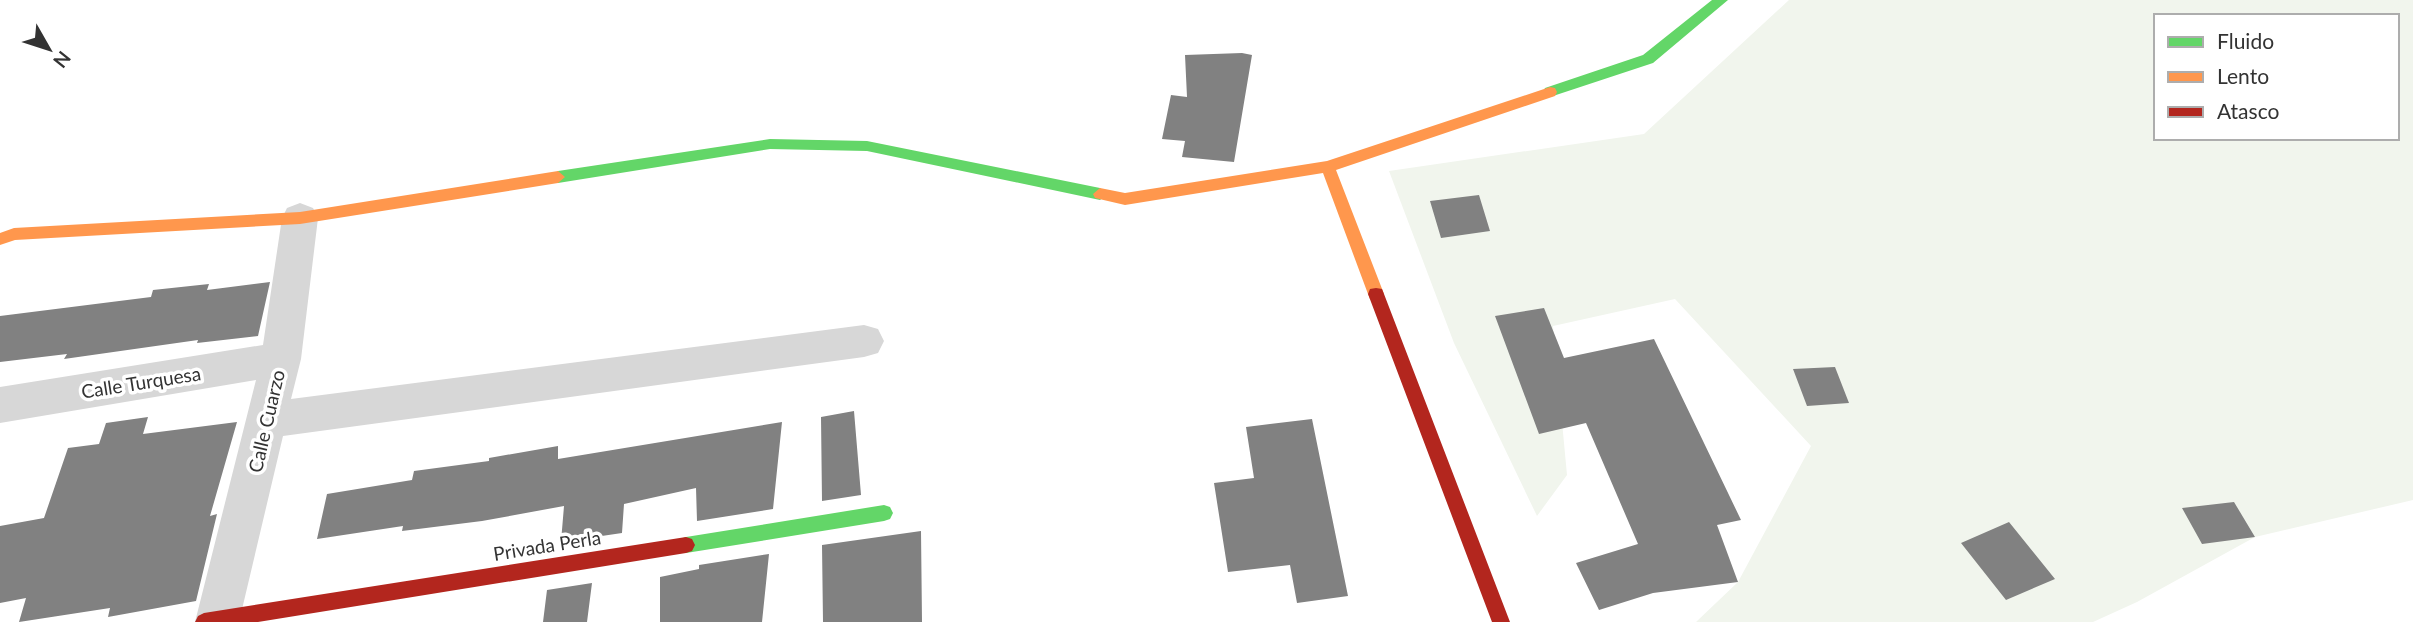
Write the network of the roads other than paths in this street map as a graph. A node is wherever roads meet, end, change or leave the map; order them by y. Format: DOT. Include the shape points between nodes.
graph roads {
  1 [pos="1721,0"];
  2 [pos="1328,167"];
  3 [pos="300,218"];
  4 [pos="0,239"];
  5 [pos="864,341"];
  6 [pos="281,359"];
  7 [pos="0,405"];
  8 [pos="268,420"];
  9 [pos="884,513"];
  10 [pos="213,621"];
  11 [pos="1501,622"];
  1 -- 2 [label="street" via="1648,60"];
  2 -- 3 [label="street" via="1125,199 867,146 770,144"];
  2 -- 11 [label="street"];
  3 -- 4 [label="street" via="14,234"];
  3 -- 6 [label="street, Calle Cuarzo"];
  5 -- 8 [label="street"];
  6 -- 7 [label="street, Calle Turquesa"];
  6 -- 8 [label="street, Calle Cuarzo"];
  8 -- 10 [label="street, Calle Cuarzo"];
  9 -- 10 [label="street, Privada Perla"];
}
